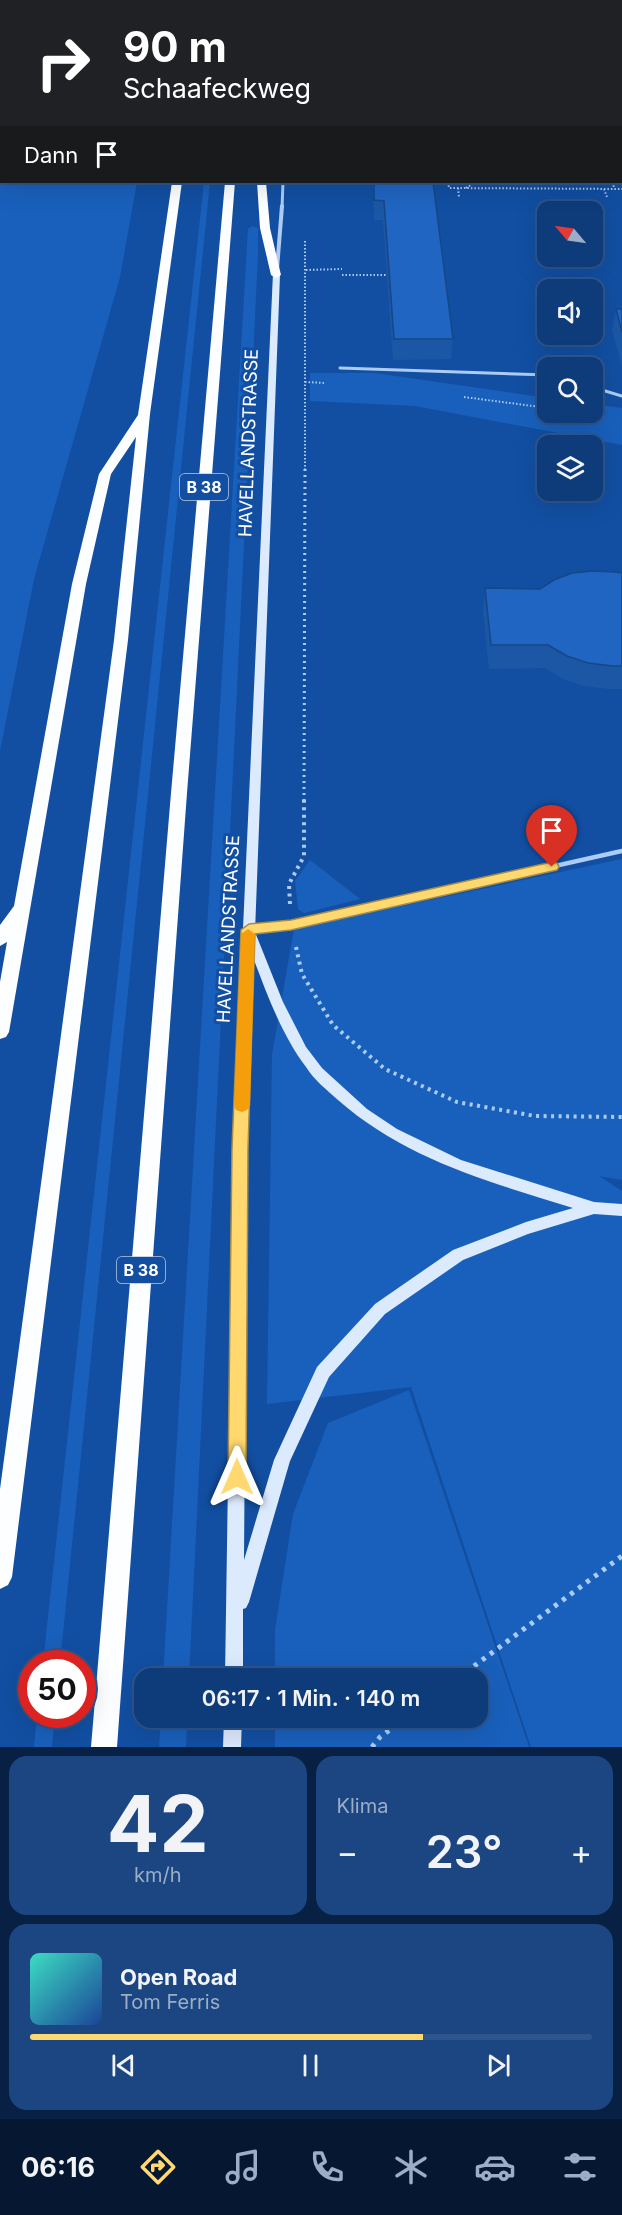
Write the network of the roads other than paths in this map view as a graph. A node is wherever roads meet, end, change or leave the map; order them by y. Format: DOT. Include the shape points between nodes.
graph roads {
  1 [pos="177,183"];
  2 [pos="230,183"];
  3 [pos="261,183"];
  4 [pos="283,183"];
  5 [pos="276,275"];
  6 [pos="340,368"];
  7 [pos="537,375"];
  8 [pos="603,390"];
  9 [pos="622,396"];
  10 [pos="144,414"];
  11 [pos="622,851"];
  12 [pos="22,906"];
  13 [pos="249,930"];
  14 [pos="0,939"];
  15 [pos="0,1032"];
  16 [pos="594,1208"];
  17 [pos="622,1210"];
  18 [pos="0,1577"];
  19 [pos="236,1618"];
  20 [pos="234,1668"];
  21 [pos="233,1728"];
  22 [pos="104,1747"];
  23 [pos="232,1747"];
  1 -- 10 [label="highway"];
  2 -- 22 [label="highway, B 38"];
  3 -- 5 [label="highway" via="265,228"];
  4 -- 5 [label="street, HAVELLANDSTRASSE"];
  5 -- 13 [label="main road, HAVELLANDSTRASSE"];
  6 -- 7 [label="lane"];
  8 -- 9 [label="lane"];
  10 -- 12 [label="highway" via="105,474 79,584"];
  10 -- 18 [label="highway" via="121,640"];
  11 -- 13 [label="lane" via="291,925"];
  12 -- 14 [label="highway"];
  12 -- 15 [label="highway"];
  13 -- 16 [label="main road" via="288,1026 313,1066 354,1108 389,1134 424,1152"];
  13 -- 19 [label="main road, HAVELLANDSTRASSE" via="240,1148"];
  16 -- 17 [label="main road"];
  16 -- 19 [label="main road" via="526,1228 458,1255 380,1309 323,1372 282,1460"];
  19 -- 20 [label="main road, HAVELLANDSTRASSE"];
  21 -- 23 [label="main road"];
}
